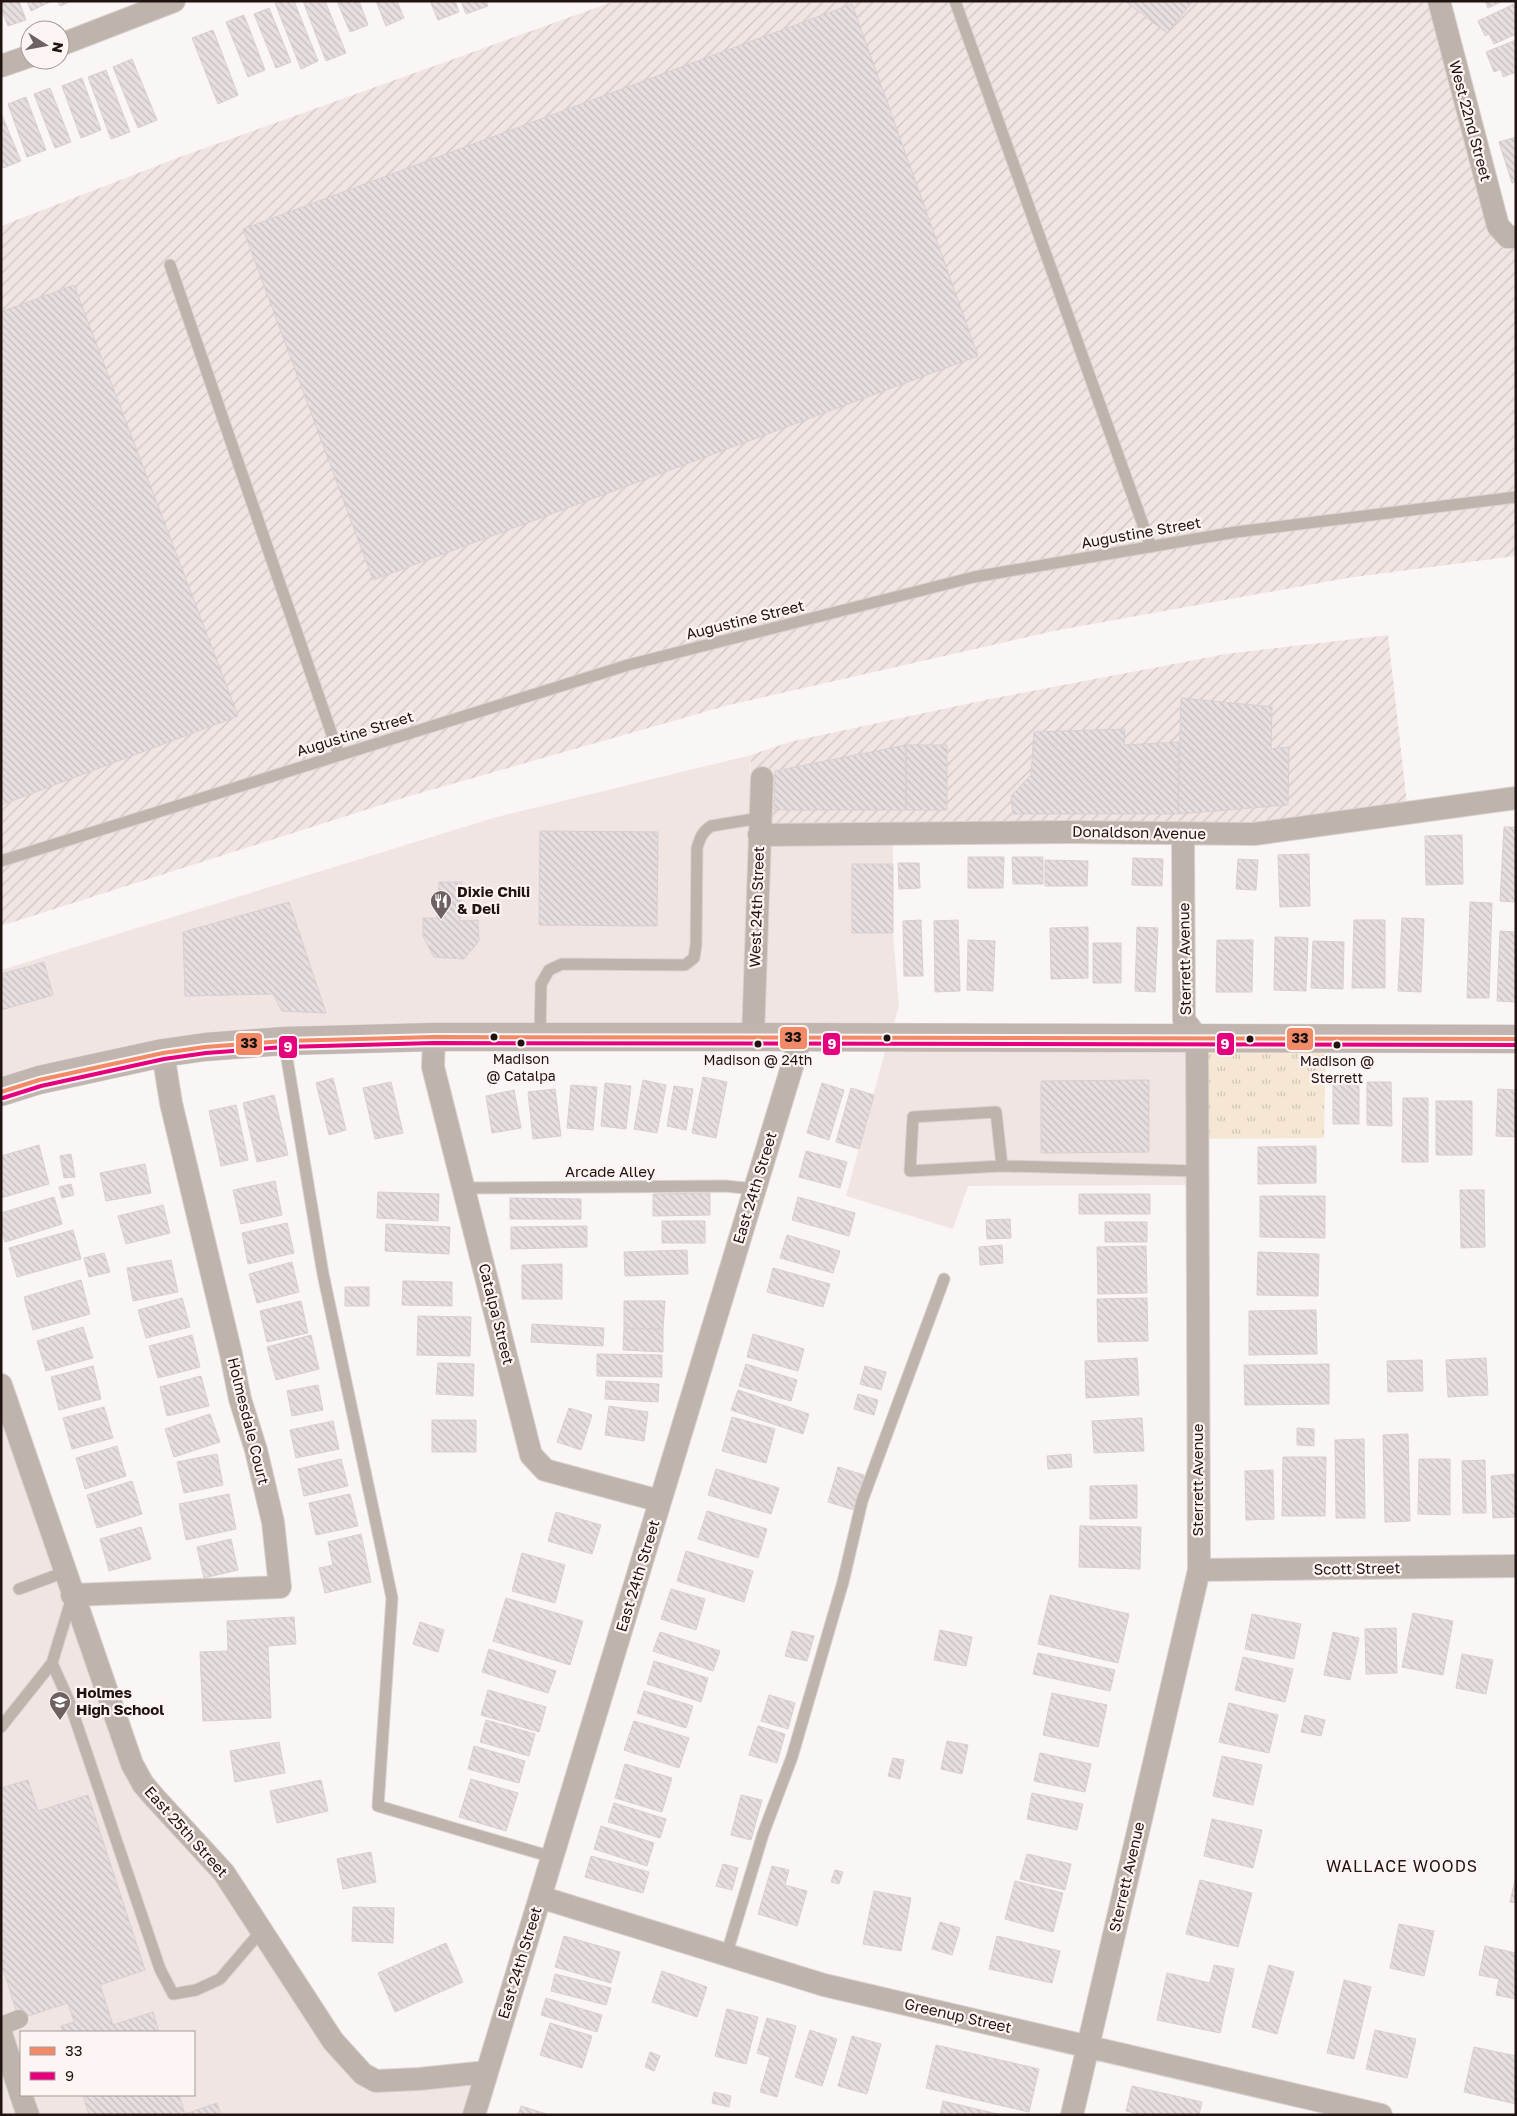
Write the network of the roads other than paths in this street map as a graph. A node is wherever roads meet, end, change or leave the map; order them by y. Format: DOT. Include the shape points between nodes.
graph roads {
  1 [pos="174,1"];
  2 [pos="955,1"];
  3 [pos="1439,1"];
  4 [pos="70,41"];
  5 [pos="20,59"];
  6 [pos="1,66"];
  7 [pos="1512,237"];
  8 [pos="170,266"];
  9 [pos="1516,496"];
  10 [pos="1151,547"];
  11 [pos="339,755"];
  12 [pos="762,778"];
  13 [pos="1516,798"];
  14 [pos="759,827"];
  15 [pos="1183,835"];
  16 [pos="1,861"];
  17 [pos="753,1036"];
  18 [pos="434,1037"];
  19 [pos="540,1037"];
  20 [pos="801,1037"];
  21 [pos="1197,1037"];
  22 [pos="1516,1039"];
  23 [pos="284,1040"];
  24 [pos="163,1053"];
  25 [pos="1,1092"];
  26 [pos="1002,1166"];
  27 [pos="1197,1171"];
  28 [pos="464,1188"];
  29 [pos="755,1189"];
  30 [pos="944,1279"];
  31 [pos="1,1385"];
  32 [pos="660,1502"];
  33 [pos="1516,1566"];
  34 [pos="1199,1570"];
  35 [pos="64,1572"];
  36 [pos="19,1589"];
  37 [pos="72,1595"];
  38 [pos="52,1663"];
  39 [pos="1,1727"];
  40 [pos="552,1857"];
  41 [pos="540,1897"];
  42 [pos="262,1930"];
  43 [pos="726,1956"];
  44 [pos="19,2019"];
  45 [pos="1,2026"];
  46 [pos="1,2033"];
  47 [pos="1088,2046"];
  48 [pos="487,2072"];
  49 [pos="20,2092"];
  50 [pos="21,2096"];
  51 [pos="28,2115"];
  52 [pos="474,2115"];
  53 [pos="1072,2115"];
  54 [pos="1381,2115"];
  1 -- 4 [label="street"];
  2 -- 10 [label="lane"];
  3 -- 7 [label="street, West 22nd Street" via="1498,226"];
  5 -- 6 [label="street"];
  8 -- 11 [label="lane"];
  9 -- 10 [label="lane, Augustine Street" via="1236,532"];
  10 -- 11 [label="lane, Augustine Street" via="974,577 637,662"];
  11 -- 16 [label="lane, Augustine Street"];
  12 -- 14 [label="street, West 24th Street"];
  13 -- 15 [label="street, Donaldson Avenue" via="1254,834"];
  14 -- 15 [label="street, Donaldson Avenue"];
  14 -- 17 [label="street, West 24th Street"];
  14 -- 19 [label="lane" via="711,826 701,837 694,958 684,965 562,964 549,970 541,984"];
  15 -- 21 [label="street, Sterrett Avenue" via="1184,1020"];
  17 -- 19 [label="main road"];
  17 -- 20 [label="main road"];
  18 -- 19 [label="main road"];
  18 -- 23 [label="main road"];
  18 -- 28 [label="street, Catalpa Street" via="433,1067"];
  20 -- 21 [label="main road"];
  20 -- 29 [label="street, East 24th Street"];
  21 -- 22 [label="main road"];
  21 -- 27 [label="street, Sterrett Avenue"];
  23 -- 24 [label="main road"];
  23 -- 40 [label="lane" via="323,1274 392,1598 378,1806"];
  24 -- 25 [label="main road" via="39,1080"];
  24 -- 37 [label="street, Holmesdale Court" via="171,1103 240,1399 273,1522 280,1587"];
  26 -- 26 [label="lane" via="910,1171 913,1117 996,1112"];
  26 -- 27 [label="lane"];
  27 -- 34 [label="street, Sterrett Avenue"];
  28 -- 29 [label="lane, Arcade Alley" via="725,1186"];
  28 -- 32 [label="street, Catalpa Street" via="531,1455 545,1470"];
  29 -- 32 [label="street, East 24th Street"];
  30 -- 43 [label="lane" via="862,1501 843,1582 792,1757 763,1834"];
  31 -- 35 [label="street, East 25th Street"];
  32 -- 40 [label="street, East 24th Street"];
  33 -- 34 [label="street, Scott Street"];
  34 -- 47 [label="street, Sterrett Avenue"];
  35 -- 36 [label="lane"];
  35 -- 37 [label="street, East 25th Street"];
  37 -- 38 [label="lane"];
  37 -- 42 [label="street, East 25th Street" via="132,1764 143,1784 224,1872"];
  38 -- 39 [label="lane"];
  38 -- 42 [label="lane" via="69,1701 160,1969 173,1994 196,1990 220,1978"];
  40 -- 41 [label="street, East 24th Street"];
  41 -- 43 [label="street, Greenup Street"];
  41 -- 48 [label="street, East 24th Street"];
  42 -- 48 [label="street, East 25th Street" via="333,2041 362,2074 376,2081"];
  43 -- 47 [label="street, Greenup Street" via="824,1985"];
  44 -- 45 [label="street"];
  46 -- 49 [label="street"];
  47 -- 53 [label="street, Sterrett Avenue"];
  47 -- 54 [label="street, Greenup Street"];
  48 -- 52 [label="street, East 24th Street"];
  50 -- 51 [label="street"];
}
